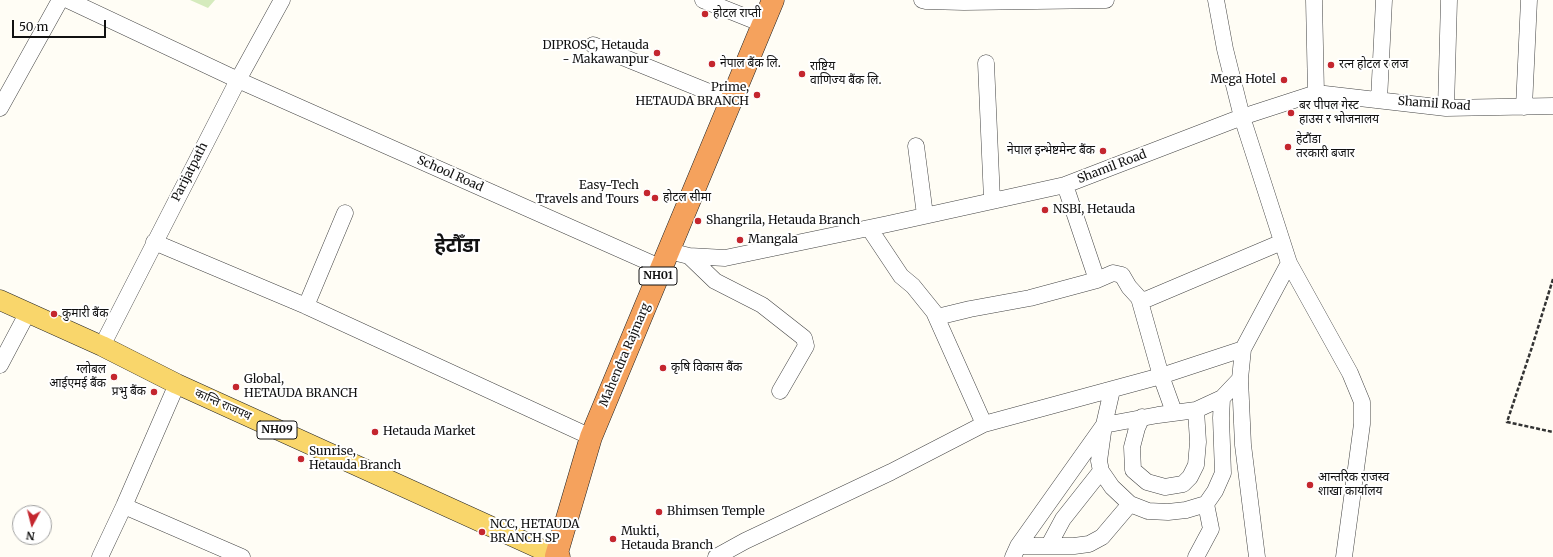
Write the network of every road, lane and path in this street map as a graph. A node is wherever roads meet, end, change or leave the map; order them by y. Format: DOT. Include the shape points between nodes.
graph roads {
  1 [pos="60,0"];
  2 [pos="68,0"];
  3 [pos="282,0"];
  4 [pos="703,0"];
  5 [pos="773,0"];
  6 [pos="922,0"];
  7 [pos="1106,0"];
  8 [pos="1216,0"];
  9 [pos="1314,0"];
  10 [pos="1384,0"];
  11 [pos="1449,0"];
  12 [pos="1529,0"];
  13 [pos="763,24"];
  14 [pos="593,45"];
  15 [pos="986,63"];
  16 [pos="238,80"];
  17 [pos="1316,93"];
  18 [pos="1378,100"];
  19 [pos="731,101"];
  20 [pos="1553,106"];
  21 [pos="1524,107"];
  22 [pos="0,108"];
  23 [pos="1446,108"];
  24 [pos="1242,117"];
  25 [pos="916,146"];
  26 [pos="1065,185"];
  27 [pos="992,200"];
  28 [pos="345,213"];
  29 [pos="925,215"];
  30 [pos="869,228"];
  31 [pos="154,242"];
  32 [pos="1282,242"];
  33 [pos="673,258"];
  34 [pos="1289,263"];
  35 [pos="1553,279"];
  36 [pos="1097,280"];
  37 [pos="1139,298"];
  38 [pos="0,300"];
  39 [pos="306,306"];
  40 [pos="28,312"];
  41 [pos="936,317"];
  42 [pos="102,346"];
  43 [pos="1244,349"];
  44 [pos="0,364"];
  45 [pos="1160,376"];
  46 [pos="1240,379"];
  47 [pos="177,384"];
  48 [pos="1112,390"];
  49 [pos="780,391"];
  50 [pos="1222,398"];
  51 [pos="1196,410"];
  52 [pos="1174,412"];
  53 [pos="1142,418"];
  54 [pos="984,424"];
  55 [pos="1104,425"];
  56 [pos="1553,432"];
  57 [pos="591,437"];
  58 [pos="1101,471"];
  59 [pos="1130,504"];
  60 [pos="1206,504"];
  61 [pos="124,506"];
  62 [pos="1049,545"];
  63 [pos="1016,551"];
  64 [pos="100,557"];
  65 [pos="242,557"];
  66 [pos="557,557"];
  67 [pos="716,557"];
  68 [pos="1196,557"];
  69 [pos="1257,557"];
  70 [pos="1344,557"];
  1 -- 22 [label="street"];
  2 -- 16 [label="street, School Road"];
  3 -- 16 [label="street, Parijatpath"];
  4 -- 13 [label="street"];
  5 -- 13 [label="highway, Mahendra Rajmarg / NH01"];
  6 -- 7 [label="street"];
  8 -- 24 [label="street"];
  9 -- 17 [label="street"];
  10 -- 18 [label="street"];
  11 -- 23 [label="street"];
  12 -- 21 [label="street"];
  13 -- 19 [label="highway, Mahendra Rajmarg / NH01"];
  14 -- 19 [label="street"];
  15 -- 27 [label="street"];
  16 -- 31 [label="street, Parijatpath"];
  16 -- 33 [label="street, School Road"];
  17 -- 18 [label="street, Shamil Road"];
  17 -- 24 [label="street, Shamil Road"];
  18 -- 23 [label="street, Shamil Road"];
  19 -- 33 [label="highway, Mahendra Rajmarg / NH01"];
  20 -- 21 [label="street, Shamil Road"];
  21 -- 23 [label="street, Shamil Road"];
  24 -- 26 [label="street, Shamil Road"];
  24 -- 32 [label="street"];
  25 -- 29 [label="street"];
  26 -- 27 [label="street, Shamil Road"];
  26 -- 36 [label="street"];
  27 -- 29 [label="street, Shamil Road"];
  28 -- 39 [label="street"];
  29 -- 30 [label="street, Shamil Road"];
  30 -- 33 [label="street, Shamil Road" via="725,258"];
  30 -- 41 [label="street" via="901,276 913,286"];
  31 -- 39 [label="street"];
  31 -- 42 [label="street, Parijatpath"];
  32 -- 34 [label="street"];
  32 -- 37 [label="street" via="1159,295 1144,300"];
  33 -- 49 [label="street" via="762,305 804,338 806,346"];
  33 -- 57 [label="highway, Mahendra Rajmarg / NH01"];
  34 -- 43 [label="street"];
  34 -- 70 [label="street" via="1350,373 1362,402 1362,424"];
  35 -- 56 [label="path" via="1507,422"];
  36 -- 37 [label="street" via="1113,273 1122,274"];
  36 -- 41 [label="street" via="1030,298"];
  37 -- 45 [label="street"];
  38 -- 40 [label="main road, कान्ति राजपथ / NH09"];
  39 -- 57 [label="street"];
  40 -- 42 [label="main road, कान्ति राजपथ / NH09"];
  40 -- 44 [label="street"];
  41 -- 54 [label="street"];
  42 -- 47 [label="main road, कान्ति राजपथ / NH09"];
  43 -- 45 [label="street"];
  43 -- 46 [label="street"];
  45 -- 48 [label="street"];
  45 -- 52 [label="street"];
  46 -- 50 [label="street"];
  46 -- 69 [label="street" via="1243,445"];
  47 -- 61 [label="street"];
  47 -- 66 [label="main road, कान्ति राजपथ / NH09"];
  48 -- 54 [label="street"];
  48 -- 55 [label="street"];
  50 -- 51 [label="street"];
  50 -- 60 [label="street" via="1220,418 1223,473"];
  51 -- 52 [label="street"];
  51 -- 53 [label="street" via="1196,465 1183,484 1165,487 1147,482 1133,470 1132,447"];
  52 -- 53 [label="street"];
  53 -- 55 [label="street"];
  54 -- 67 [label="street" via="892,472"];
  55 -- 58 [label="street" via="1099,461"];
  55 -- 63 [label="street"];
  57 -- 66 [label="highway, Mahendra Rajmarg / NH01"];
  58 -- 59 [label="street" via="1112,487"];
  58 -- 62 [label="street" via="1063,519"];
  59 -- 60 [label="street" via="1148,511 1168,512"];
  59 -- 62 [label="street" via="1102,537 1090,544"];
  60 -- 68 [label="street" via="1211,530"];
  61 -- 64 [label="street"];
  61 -- 65 [label="street"];
  62 -- 63 [label="street"];
}
